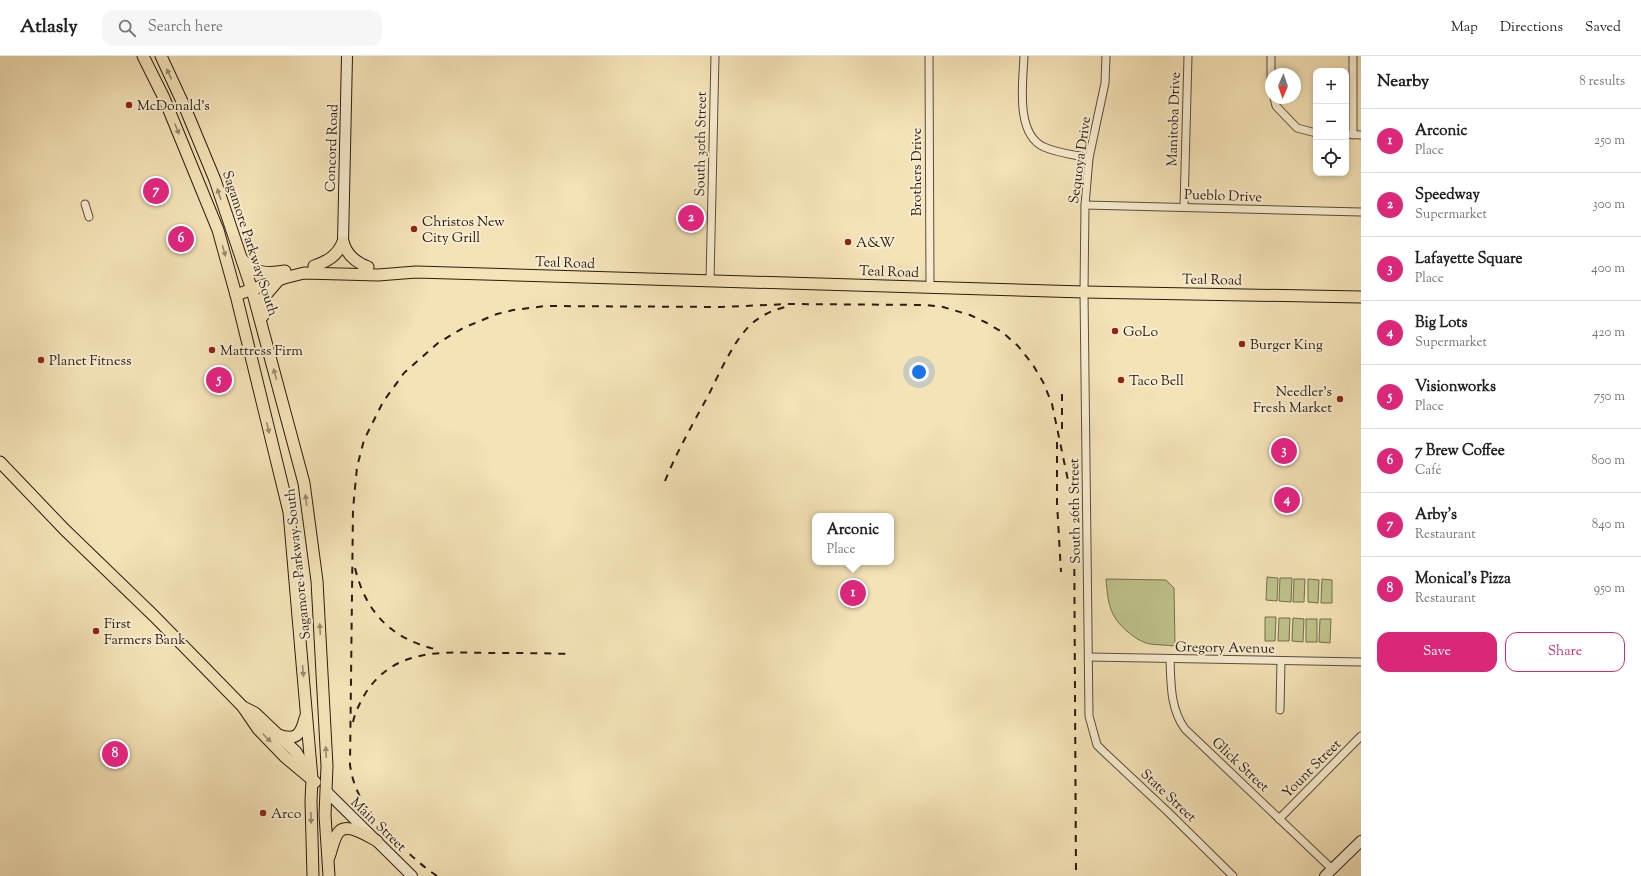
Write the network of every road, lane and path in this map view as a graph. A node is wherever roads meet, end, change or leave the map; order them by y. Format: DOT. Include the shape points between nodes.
graph roads {
  1 [pos="143,56"];
  2 [pos="161,56"];
  3 [pos="348,56"];
  4 [pos="715,56"];
  5 [pos="929,56"];
  6 [pos="1024,56"];
  7 [pos="1106,56"];
  8 [pos="1188,56"];
  9 [pos="1271,56"];
  10 [pos="1353,56"];
  11 [pos="1271,68"];
  12 [pos="1276,104"];
  13 [pos="1313,132"];
  14 [pos="1349,134"];
  15 [pos="1361,135"];
  16 [pos="1090,158"];
  17 [pos="85,204"];
  18 [pos="1085,205"];
  19 [pos="1184,207"];
  20 [pos="1361,212"];
  21 [pos="89,217"];
  22 [pos="343,242"];
  23 [pos="241,257"];
  24 [pos="314,266"];
  25 [pos="368,267"];
  26 [pos="416,272"];
  27 [pos="284,275"];
  28 [pos="710,281"];
  29 [pos="930,287"];
  30 [pos="252,290"];
  31 [pos="1084,292"];
  32 [pos="236,295"];
  33 [pos="1361,296"];
  34 [pos="264,334"];
  35 [pos="0,462"];
  36 [pos="1089,657"];
  37 [pos="1170,659"];
  38 [pos="1281,661"];
  39 [pos="1361,662"];
  40 [pos="243,707"];
  41 [pos="1280,710"];
  42 [pos="306,711"];
  43 [pos="1092,730"];
  44 [pos="278,734"];
  45 [pos="1361,736"];
  46 [pos="312,779"];
  47 [pos="326,791"];
  48 [pos="1279,818"];
  49 [pos="377,841"];
  50 [pos="1361,841"];
  51 [pos="328,859"];
  52 [pos="1329,872"];
  53 [pos="313,876"];
  54 [pos="329,876"];
  55 [pos="412,876"];
  56 [pos="1234,876"];
  1 -- 32 [label="main road, Sagamore Parkway South, one-way" via="164,98 218,230"];
  23 -- 2 [label="main road, Sagamore Parkway South, one-way" via="215,180"];
  3 -- 22 [label="street, Concord Road"];
  4 -- 28 [label="street, South 30th Street"];
  5 -- 29 [label="street, Brothers Drive"];
  6 -- 16 [label="street" via="1023,113 1034,140 1044,147"];
  7 -- 16 [label="street, Sequoya Drive" via="1105,83"];
  8 -- 19 [label="street, Manitoba Drive"];
  9 -- 11 [label="street"];
  10 -- 14 [label="street"];
  12 -- 13 [label="street" via="1297,128"];
  14 -- 15 [label="street"];
  16 -- 18 [label="street, Sequoya Drive"];
  17 -- 21 [label="street"];
  18 -- 19 [label="street, Pueblo Drive"];
  18 -- 31 [label="street, Sequoya Drive"];
  19 -- 20 [label="street, Pueblo Drive"];
  22 -- 24 [label="main road" via="331,259"];
  22 -- 25 [label="main road" via="352,258"];
  23 -- 27 [label="main road" via="249,266 260,272"];
  23 -- 30 [label="main road, Sagamore Parkway South"];
  24 -- 25 [label="main road, Teal Road"];
  24 -- 27 [label="main road, Teal Road"];
  25 -- 26 [label="main road, Teal Road" via="399,268"];
  26 -- 27 [label="main road, Teal Road" via="378,275"];
  26 -- 28 [label="main road, Teal Road"];
  27 -- 30 [label="main road, Teal Road"];
  27 -- 34 [label="main road" via="264,297"];
  28 -- 29 [label="main road, Teal Road"];
  29 -- 31 [label="main road, Teal Road"];
  30 -- 32 [label="main road, Teal Road"];
  30 -- 34 [label="main road, Sagamore Parkway South"];
  31 -- 33 [label="main road, Teal Road"];
  31 -- 36 [label="street, South 26th Street"];
  32 -- 42 [label="main road, Sagamore Parkway South, one-way" via="289,512"];
  47 -- 34 [label="main road, Sagamore Parkway South, one-way" via="327,766 317,581 304,483"];
  35 -- 40 [label="main road"];
  36 -- 37 [label="street, Gregory Avenue"];
  36 -- 43 [label="street, South 26th Street" via="1089,716"];
  37 -- 38 [label="street, Gregory Avenue"];
  37 -- 48 [label="street, Glick Street" via="1174,711 1180,722 1190,735"];
  38 -- 39 [label="street, Gregory Avenue"];
  38 -- 41 [label="street"];
  40 -- 44 [label="main road" via="255,713"];
  40 -- 46 [label="main road, one-way" via="258,729 285,757"];
  42 -- 44 [label="main road" via="302,728 297,735 289,738"];
  42 -- 46 [label="main road, Sagamore Parkway South"];
  43 -- 56 [label="street, State Street" via="1097,745"];
  44 -- 46 [label="main road" via="296,752"];
  45 -- 48 [label="street, Yount Street"];
  46 -- 47 [label="main road"];
  46 -- 53 [label="main road, Sagamore Parkway South, one-way"];
  47 -- 49 [label="street, Main Street"];
  47 -- 51 [label="main road, Sagamore Parkway South"];
  48 -- 52 [label="street, Glick Street"];
  49 -- 51 [label="main road" via="355,830 341,830 336,836"];
  49 -- 55 [label="street, Main Street"];
  50 -- 52 [label="street"];
  51 -- 54 [label="main road, Sagamore Parkway South"];
}
